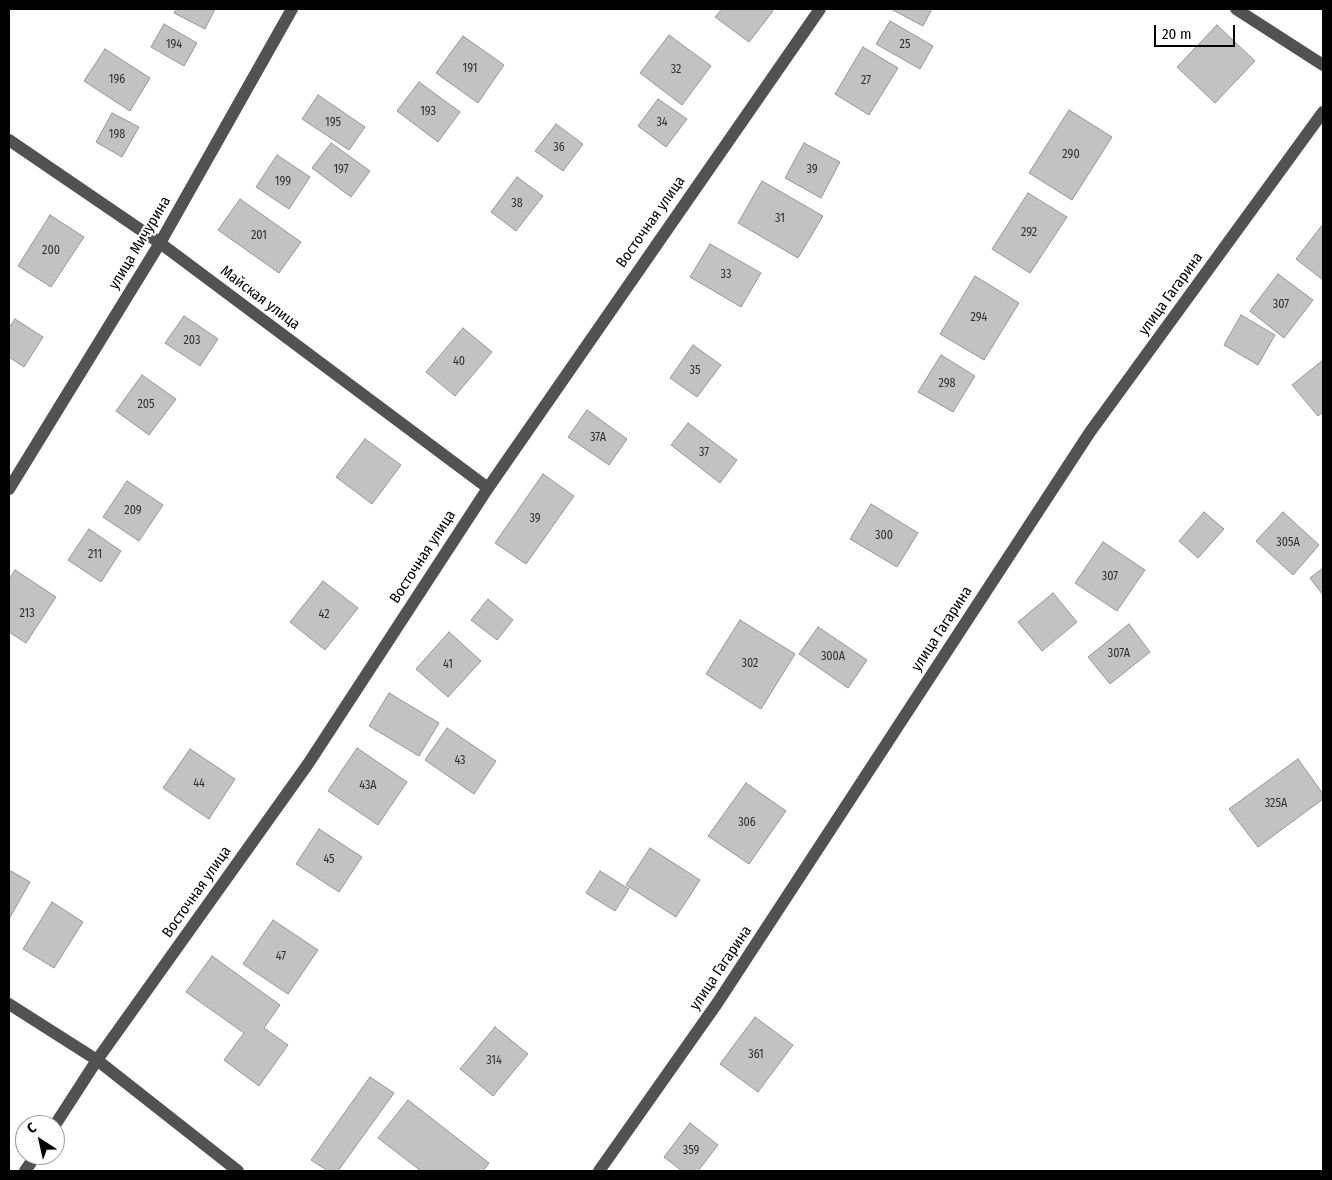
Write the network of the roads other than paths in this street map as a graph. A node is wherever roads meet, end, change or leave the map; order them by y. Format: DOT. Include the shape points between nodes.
graph roads {
  1 [pos="292,9"];
  2 [pos="820,9"];
  3 [pos="1236,9"];
  4 [pos="1323,66"];
  5 [pos="1323,112"];
  6 [pos="9,140"];
  7 [pos="160,243"];
  8 [pos="488,488"];
  9 [pos="9,489"];
  10 [pos="9,1004"];
  11 [pos="97,1060"];
  12 [pos="61,1115"];
  13 [pos="238,1171"];
  14 [pos="599,1171"];
  1 -- 7 [label="street, улица Мичурина"];
  2 -- 8 [label="street, Восточная улица"];
  3 -- 4 [label="street"];
  5 -- 14 [label="street, улица Гагарина" via="1090,432 718,1002"];
  6 -- 7 [label="street, Майская улица"];
  7 -- 8 [label="street, Майская улица"];
  7 -- 9 [label="street, улица Мичурина"];
  8 -- 11 [label="street, Восточная улица" via="308,764"];
  10 -- 11 [label="street"];
  11 -- 12 [label="street, Восточная улица"];
  11 -- 13 [label="street"];
}
